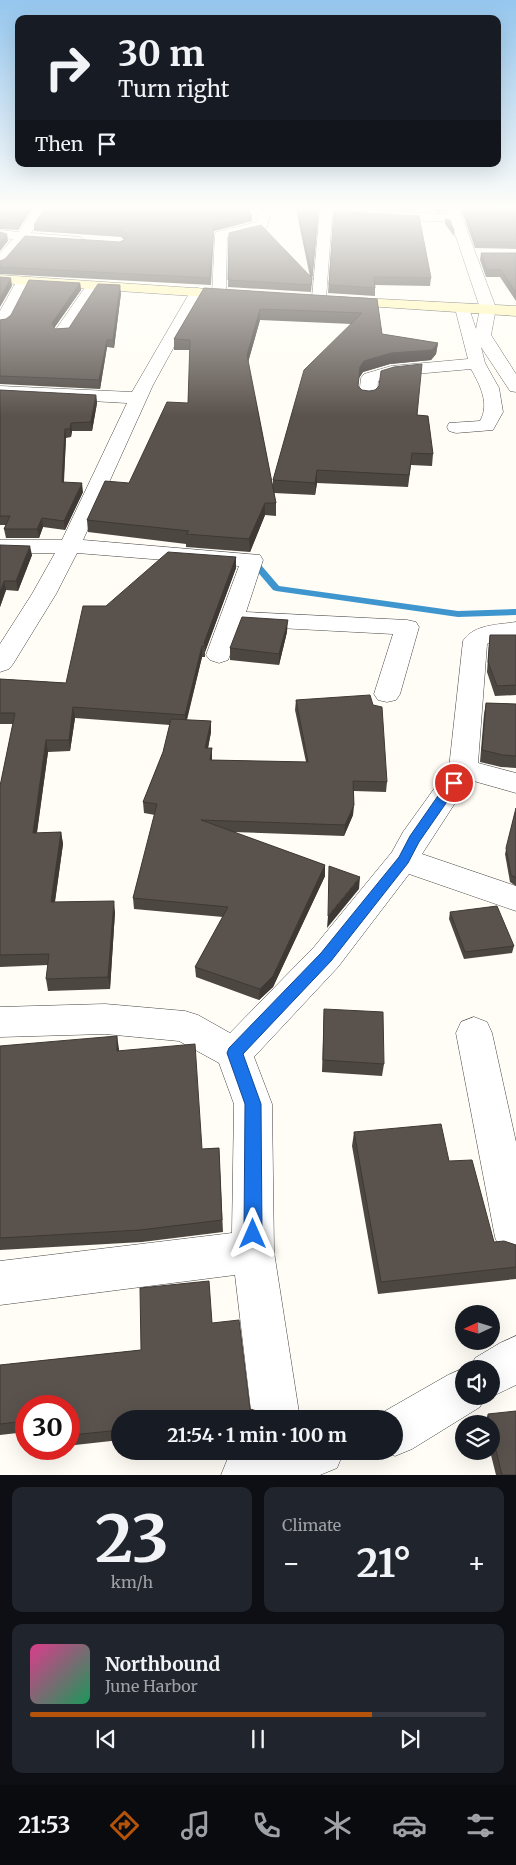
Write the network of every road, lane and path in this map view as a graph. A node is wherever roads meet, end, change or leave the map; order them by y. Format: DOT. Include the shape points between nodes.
graph roads {
  1 [pos="220,278"];
  2 [pos="321,278"];
  3 [pos="480,278"];
  4 [pos="0,279"];
  5 [pos="24,282"];
  6 [pos="93,286"];
  7 [pos="197,292"];
  8 [pos="219,294"];
  9 [pos="256,296"];
  10 [pos="301,298"];
  11 [pos="319,299"];
  12 [pos="463,308"];
  13 [pos="488,308"];
  14 [pos="516,311"];
  15 [pos="2,322"];
  16 [pos="62,332"];
  17 [pos="477,363"];
  18 [pos="516,387"];
  19 [pos="0,391"];
  20 [pos="368,396"];
  21 [pos="138,398"];
  22 [pos="456,427"];
  23 [pos="70,546"];
  24 [pos="0,547"];
  25 [pos="232,618"];
  26 [pos="516,628"];
  27 [pos="219,655"];
  28 [pos="0,664"];
  29 [pos="387,694"];
  30 [pos="464,769"];
  31 [pos="516,784"];
  32 [pos="403,860"];
  33 [pos="516,899"];
  34 [pos="0,1022"];
  35 [pos="474,1033"];
  36 [pos="234,1053"];
  37 [pos="516,1237"];
  38 [pos="253,1252"];
  39 [pos="0,1283"];
  40 [pos="516,1360"];
  41 [pos="500,1369"];
  42 [pos="455,1396"];
  43 [pos="275,1410"];
  44 [pos="403,1427"];
  1 -- 8 [label="street"];
  2 -- 11 [label="street"];
  3 -- 13 [label="street"];
  4 -- 5 [label="main road"];
  5 -- 6 [label="main road"];
  5 -- 15 [label="street"];
  6 -- 7 [label="main road"];
  6 -- 16 [label="street"];
  7 -- 8 [label="main road"];
  7 -- 21 [label="street"];
  8 -- 9 [label="main road"];
  10 -- 11 [label="main road"];
  11 -- 12 [label="main road"];
  12 -- 13 [label="main road"];
  12 -- 17 [label="street"];
  13 -- 14 [label="main road"];
  13 -- 18 [label="street" via="483,335"];
  17 -- 20 [label="street" via="391,371 370,378"];
  17 -- 22 [label="street" via="490,388 494,412 486,426"];
  19 -- 21 [label="street"];
  21 -- 23 [label="street"];
  23 -- 24 [label="street"];
  23 -- 25 [label="street" via="252,560"];
  23 -- 28 [label="street"];
  25 -- 27 [label="street"];
  25 -- 29 [label="street" via="407,627"];
  26 -- 30 [label="street" via="486,634 476,641"];
  30 -- 31 [label="street"];
  30 -- 32 [label="street"];
  32 -- 33 [label="street"];
  32 -- 36 [label="street" via="326,957"];
  34 -- 36 [label="street" via="104,1019 185,1026"];
  35 -- 37 [label="street"];
  36 -- 38 [label="street" via="253,1104"];
  38 -- 39 [label="street"];
  38 -- 43 [label="street"];
  40 -- 41 [label="street"];
  42 -- 44 [label="street"];
}
